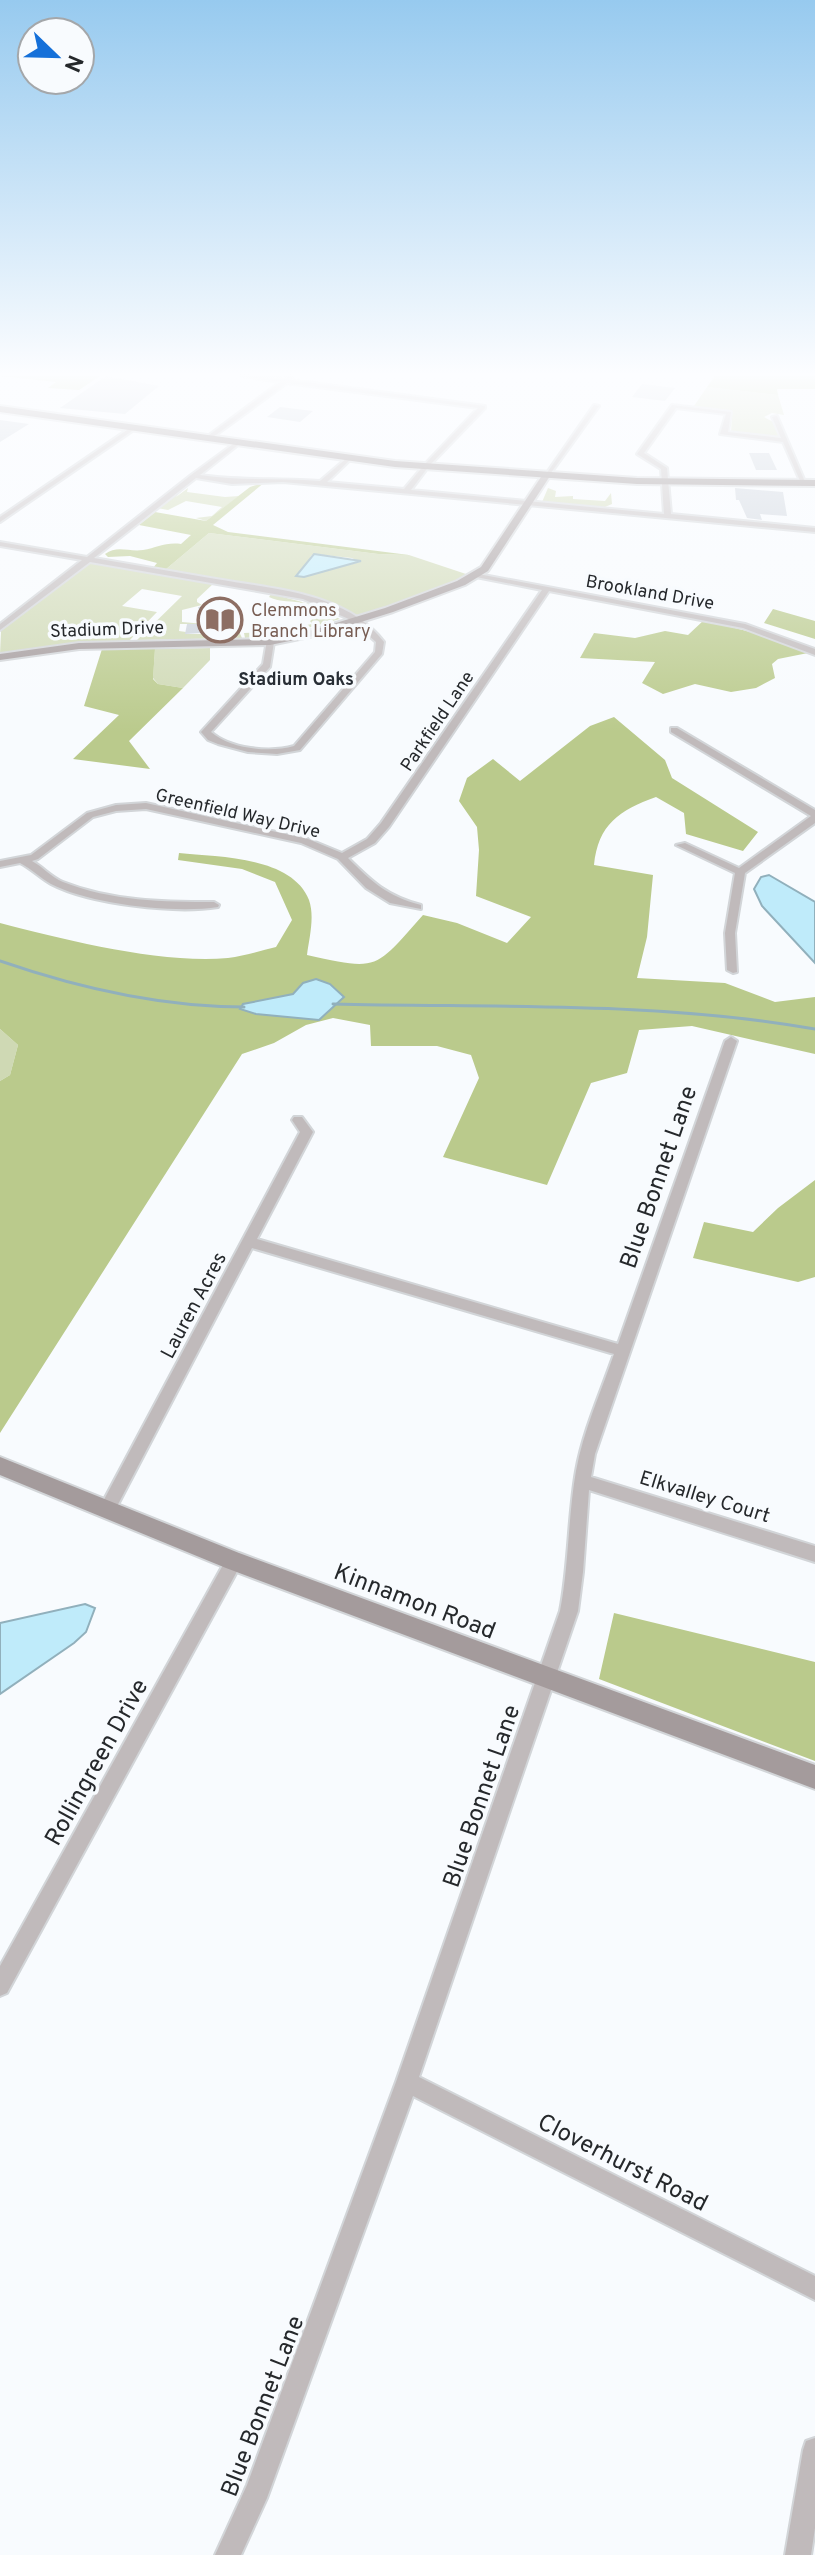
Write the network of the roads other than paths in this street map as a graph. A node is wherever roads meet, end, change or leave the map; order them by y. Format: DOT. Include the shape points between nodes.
graph roads {
  1 [pos="36,495"];
  2 [pos="168,495"];
  3 [pos="442,495"];
  4 [pos="535,495"];
  5 [pos="666,495"];
  6 [pos="530,503"];
  7 [pos="668,517"];
  8 [pos="0,520"];
  9 [pos="815,530"];
  10 [pos="0,544"];
  11 [pos="86,559"];
  12 [pos="476,575"];
  13 [pos="546,590"];
  14 [pos="355,621"];
  15 [pos="0,628"];
  16 [pos="270,642"];
  17 [pos="815,652"];
  18 [pos="0,657"];
  19 [pos="674,730"];
  20 [pos="815,816"];
  21 [pos="681,845"];
  22 [pos="342,857"];
  23 [pos="24,861"];
  24 [pos="0,864"];
  25 [pos="740,872"];
  26 [pos="214,905"];
  27 [pos="417,907"];
  28 [pos="733,970"];
  29 [pos="731,1041"];
  30 [pos="298,1120"];
  31 [pos="249,1242"];
  32 [pos="623,1351"];
  33 [pos="0,1466"];
  34 [pos="581,1481"];
  35 [pos="107,1509"];
  36 [pos="815,1554"];
  37 [pos="234,1561"];
  38 [pos="547,1679"];
  39 [pos="815,1777"];
  40 [pos="0,1986"];
  41 [pos="407,2082"];
  42 [pos="815,2288"];
  43 [pos="815,2450"];
  44 [pos="228,2555"];
  45 [pos="798,2555"];
  1 -- 8 [label="street"];
  2 -- 11 [label="street"];
  3 -- 6 [label="street"];
  4 -- 6 [label="street, Stadium Drive"];
  5 -- 7 [label="street"];
  6 -- 7 [label="street"];
  6 -- 12 [label="street, Stadium Drive" via="489,565"];
  7 -- 9 [label="street"];
  10 -- 11 [label="street"];
  11 -- 14 [label="street" via="292,594 328,605"];
  11 -- 15 [label="street"];
  12 -- 13 [label="street, Brookland Drive"];
  12 -- 14 [label="street, Stadium Drive"];
  13 -- 17 [label="street, Brookland Drive" via="745,626"];
  13 -- 22 [label="street, Parkfield Lane" via="385,825 371,841"];
  14 -- 16 [label="street, Stadium Drive"];
  14 -- 16 [label="street" via="378,637 379,652 297,748 272,753 210,738 207,729 267,665"];
  16 -- 18 [label="street, Stadium Drive" via="79,646"];
  19 -- 20 [label="street"];
  20 -- 25 [label="street"];
  21 -- 25 [label="street"];
  22 -- 23 [label="street, Greenfield Way Drive" via="304,841 146,806 90,815"];
  22 -- 27 [label="street, Greenfield Way Drive" via="370,886"];
  23 -- 24 [label="street, Greenfield Way Drive"];
  23 -- 26 [label="street" via="49,880 85,894 136,904"];
  25 -- 28 [label="street" via="730,933"];
  29 -- 32 [label="street, Blue Bonnet Lane"];
  30 -- 31 [label="street, Lauren Acres" via="307,1132"];
  31 -- 32 [label="street"];
  31 -- 35 [label="street, Lauren Acres"];
  32 -- 34 [label="street, Blue Bonnet Lane"];
  33 -- 35 [label="street, Kinnamon Road"];
  34 -- 36 [label="street, Elkvalley Court"];
  34 -- 38 [label="street, Blue Bonnet Lane" via="576,1580"];
  35 -- 37 [label="street, Kinnamon Road"];
  37 -- 38 [label="street, Kinnamon Road"];
  37 -- 40 [label="street, Rollingreen Drive"];
  38 -- 39 [label="street, Kinnamon Road"];
  38 -- 41 [label="street, Blue Bonnet Lane"];
  41 -- 42 [label="street, Cloverhurst Road"];
  41 -- 44 [label="street, Blue Bonnet Lane" via="258,2489"];
  43 -- 45 [label="street"];
}
